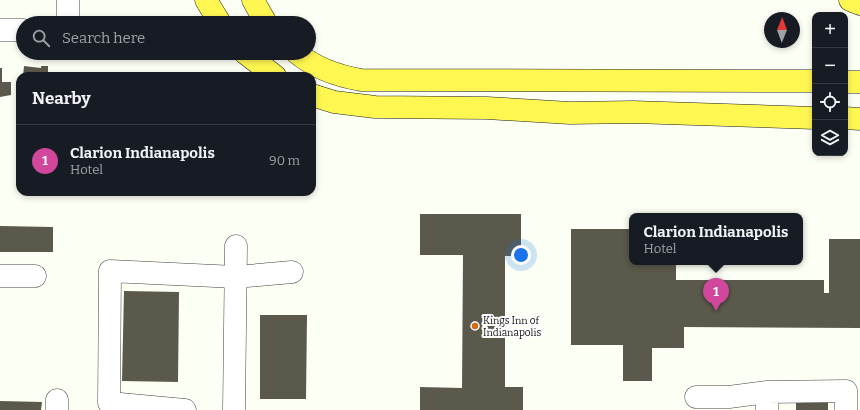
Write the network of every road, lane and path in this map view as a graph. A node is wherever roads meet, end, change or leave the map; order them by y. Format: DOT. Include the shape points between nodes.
graph roads {
  1 [pos="68,0"];
  2 [pos="206,0"];
  3 [pos="253,0"];
  4 [pos="850,0"];
  5 [pos="860,4"];
  6 [pos="68,16"];
  7 [pos="216,16"];
  8 [pos="262,16"];
  9 [pos="0,30"];
  10 [pos="16,30"];
  11 [pos="254,60"];
  12 [pos="306,60"];
  13 [pos="270,72"];
  14 [pos="812,82"];
  15 [pos="848,82"];
  16 [pos="860,82"];
  17 [pos="316,95"];
  18 [pos="812,118"];
  19 [pos="848,118"];
  20 [pos="860,119"];
  21 [pos="236,246"];
  22 [pos="292,272"];
  23 [pos="0,276"];
  24 [pos="35,276"];
  25 [pos="236,277"];
  26 [pos="696,397"];
  27 [pos="767,401"];
  28 [pos="185,410"];
  29 [pos="234,410"];
  30 [pos="846,410"];
  1 -- 6 [label="street"];
  2 -- 7 [label="highway"];
  3 -- 8 [label="highway"];
  4 -- 5 [label="highway"];
  9 -- 10 [label="street"];
  11 -- 13 [label="highway"];
  12 -- 14 [label="highway" via="327,71 361,80"];
  15 -- 16 [label="highway"];
  17 -- 18 [label="highway" via="334,102 375,107"];
  19 -- 20 [label="highway"];
  21 -- 25 [label="street"];
  22 -- 25 [label="street"];
  23 -- 24 [label="street"];
  25 -- 28 [label="street" via="110,271 109,403"];
  25 -- 29 [label="street"];
  26 -- 27 [label="street"];
  27 -- 30 [label="street" via="846,391"];
}
